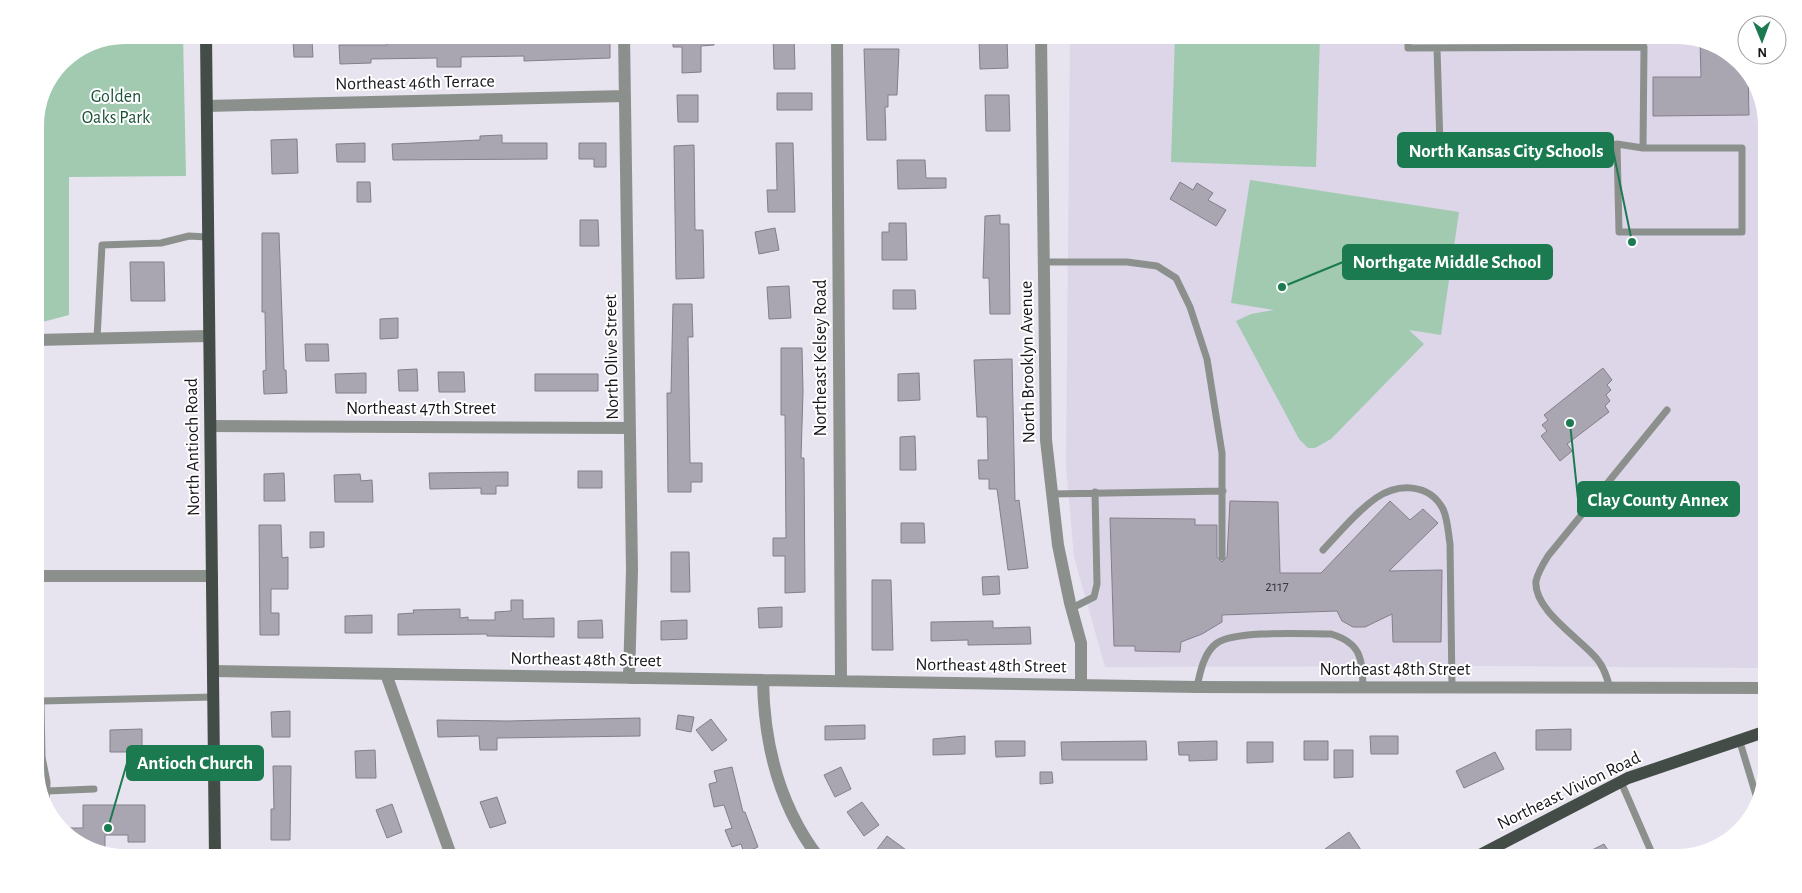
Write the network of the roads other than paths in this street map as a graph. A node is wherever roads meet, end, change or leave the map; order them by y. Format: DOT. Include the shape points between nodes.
graph roads {
  1 [pos="206,44"];
  2 [pos="624,44"];
  3 [pos="837,44"];
  4 [pos="1041,44"];
  5 [pos="1408,44"];
  6 [pos="1544,47"];
  7 [pos="1438,48"];
  8 [pos="625,96"];
  9 [pos="207,106"];
  10 [pos="1617,144"];
  11 [pos="1643,148"];
  12 [pos="207,237"];
  13 [pos="1044,262"];
  14 [pos="208,336"];
  15 [pos="97,338"];
  16 [pos="44,340"];
  17 [pos="1667,410"];
  18 [pos="211,426"];
  19 [pos="630,428"];
  20 [pos="1223,491"];
  21 [pos="1096,492"];
  22 [pos="1051,494"];
  23 [pos="1323,550"];
  24 [pos="1222,557"];
  25 [pos="44,576"];
  26 [pos="212,576"];
  27 [pos="1072,608"];
  28 [pos="214,670"];
  29 [pos="386,674"];
  30 [pos="629,678"];
  31 [pos="763,680"];
  32 [pos="841,681"];
  33 [pos="1081,685"];
  34 [pos="1197,687"];
  35 [pos="1363,687"];
  36 [pos="1452,687"];
  37 [pos="1610,688"];
  38 [pos="1758,688"];
  39 [pos="214,696"];
  40 [pos="44,700"];
  41 [pos="1758,734"];
  42 [pos="1739,739"];
  43 [pos="44,771"];
  44 [pos="1621,782"];
  45 [pos="94,789"];
  46 [pos="47,791"];
  47 [pos="1755,792"];
  48 [pos="215,849"];
  49 [pos="449,849"];
  50 [pos="812,849"];
  51 [pos="1491,849"];
  52 [pos="1650,849"];
  1 -- 9 [label="main road, North Antioch Road"];
  2 -- 8 [label="street, North Olive Street"];
  3 -- 32 [label="street, Northeast Kelsey Road"];
  4 -- 13 [label="street, North Brooklyn Avenue"];
  5 -- 7 [label="lane" via="1408,48"];
  6 -- 7 [label="lane"];
  6 -- 11 [label="lane" via="1644,47"];
  7 -- 10 [label="lane" via="1440,145"];
  8 -- 9 [label="street, Northeast 46th Terrace"];
  8 -- 19 [label="street, North Olive Street"];
  9 -- 12 [label="main road, North Antioch Road"];
  10 -- 11 [label="lane"];
  10 -- 11 [label="lane" via="1619,232 1742,232 1742,148"];
  12 -- 14 [label="main road, North Antioch Road"];
  12 -- 15 [label="lane" via="189,236 161,244 102,246"];
  13 -- 20 [label="lane" via="1127,262 1157,266 1176,278 1190,306 1207,359 1222,453"];
  13 -- 22 [label="street, North Brooklyn Avenue" via="1046,440"];
  14 -- 15 [label="street"];
  14 -- 18 [label="main road, North Antioch Road"];
  15 -- 16 [label="street"];
  17 -- 37 [label="lane" via="1548,556 1539,570 1536,583 1540,600 1548,611 1598,659"];
  18 -- 19 [label="street, Northeast 47th Street"];
  18 -- 26 [label="main road, North Antioch Road"];
  19 -- 30 [label="street, North Olive Street" via="632,570"];
  20 -- 21 [label="lane"];
  20 -- 24 [label="lane"];
  21 -- 22 [label="lane"];
  21 -- 27 [label="lane" via="1097,584 1094,597"];
  22 -- 27 [label="street, North Brooklyn Avenue"];
  23 -- 36 [label="lane" via="1362,508 1377,497 1408,487 1423,490 1434,498 1447,520 1450,544"];
  25 -- 26 [label="street"];
  26 -- 28 [label="main road, North Antioch Road"];
  27 -- 33 [label="street, North Brooklyn Avenue" via="1081,643"];
  28 -- 29 [label="street, Northeast 48th Street"];
  28 -- 39 [label="main road, North Antioch Road"];
  29 -- 30 [label="street, Northeast 48th Street"];
  29 -- 49 [label="street"];
  30 -- 31 [label="street, Northeast 48th Street"];
  31 -- 32 [label="street, Northeast 48th Street"];
  31 -- 50 [label="street" via="764,719 775,772 786,802"];
  32 -- 33 [label="street, Northeast 48th Street"];
  33 -- 34 [label="street, Northeast 48th Street"];
  34 -- 35 [label="street, Northeast 48th Street"];
  34 -- 35 [label="lane" via="1207,655 1216,643 1233,636 1331,634 1345,638 1356,647"];
  35 -- 36 [label="street, Northeast 48th Street"];
  36 -- 37 [label="street, Northeast 48th Street"];
  37 -- 38 [label="street, Northeast 48th Street"];
  39 -- 40 [label="lane"];
  39 -- 48 [label="main road, North Antioch Road"];
  41 -- 42 [label="main road, Northeast Vivion Road"];
  42 -- 44 [label="main road, Northeast Vivion Road"];
  42 -- 47 [label="lane"];
  43 -- 46 [label="lane"];
  44 -- 51 [label="main road, Northeast Vivion Road"];
  44 -- 52 [label="lane"];
  45 -- 46 [label="lane"];
}
